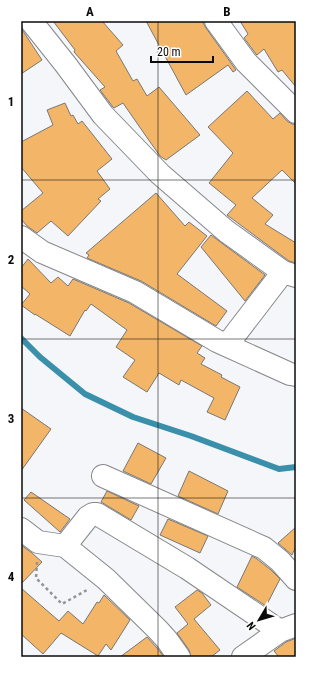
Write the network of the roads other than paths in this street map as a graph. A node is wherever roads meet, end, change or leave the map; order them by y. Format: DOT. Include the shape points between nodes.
graph roads {
  1 [pos="31,21"];
  2 [pos="216,21"];
  3 [pos="296,112"];
  4 [pos="21,237"];
  5 [pos="289,274"];
  6 [pos="227,345"];
  7 [pos="296,375"];
  8 [pos="103,476"];
  9 [pos="21,529"];
  10 [pos="65,546"];
  11 [pos="296,579"];
  12 [pos="288,628"];
  13 [pos="179,657"];
  14 [pos="242,657"];
  1 -- 5 [label="street" via="103,115 160,174 226,231"];
  2 -- 3 [label="street" via="246,62"];
  4 -- 6 [label="street" via="42,252 135,292"];
  5 -- 6 [label="street"];
  6 -- 7 [label="street"];
  8 -- 11 [label="street" via="264,548"];
  9 -- 10 [label="street" via="38,542"];
  10 -- 12 [label="street" via="88,517 97,514"];
  10 -- 13 [label="street" via="106,579 158,630"];
  12 -- 14 [label="street"];
}
